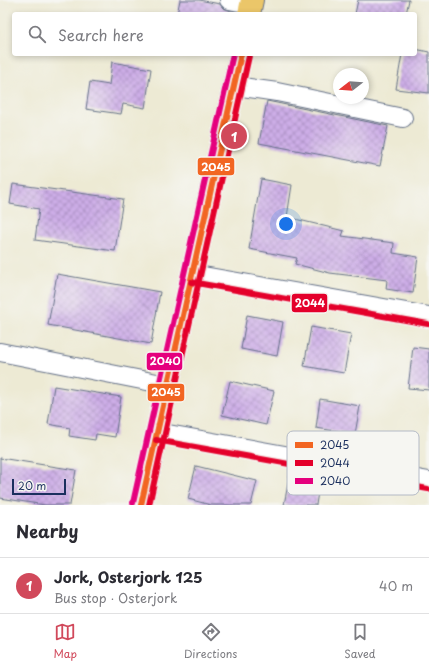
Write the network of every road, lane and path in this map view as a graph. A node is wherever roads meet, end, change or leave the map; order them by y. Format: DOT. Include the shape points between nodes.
graph roads {
  1 [pos="229,0"];
  2 [pos="250,6"];
  3 [pos="241,56"];
  4 [pos="235,86"];
  5 [pos="403,118"];
  6 [pos="192,274"];
  7 [pos="429,316"];
  8 [pos="0,352"];
  9 [pos="167,385"];
  10 [pos="157,432"];
  11 [pos="287,455"];
  12 [pos="419,479"];
  13 [pos="429,481"];
  14 [pos="141,505"];
  1 -- 2 [label="street"];
  3 -- 4 [label="main road"];
  4 -- 5 [label="street"];
  4 -- 6 [label="main road"];
  6 -- 7 [label="street"];
  6 -- 9 [label="main road"];
  8 -- 9 [label="street"];
  9 -- 10 [label="main road"];
  10 -- 11 [label="street"];
  10 -- 14 [label="main road"];
  12 -- 13 [label="street"];
}
